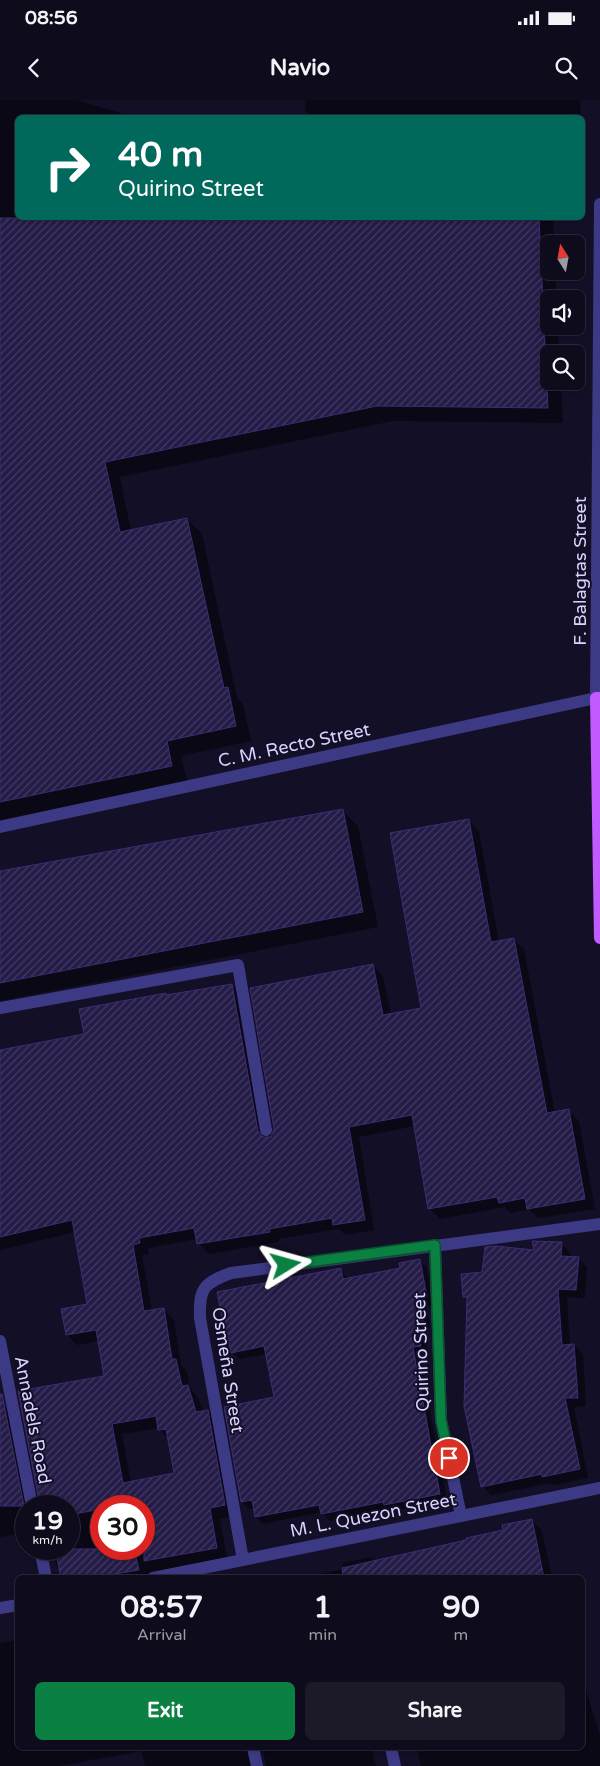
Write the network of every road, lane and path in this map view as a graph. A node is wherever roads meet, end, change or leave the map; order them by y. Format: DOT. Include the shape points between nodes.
graph roads {
  1 [pos="600,204"];
  2 [pos="598,698"];
  3 [pos="0,827"];
  4 [pos="600,938"];
  5 [pos="0,1008"];
  6 [pos="266,1130"];
  7 [pos="600,1224"];
  8 [pos="435,1245"];
  9 [pos="0,1340"];
  10 [pos="600,1488"];
  11 [pos="30,1495"];
  12 [pos="461,1516"];
  13 [pos="42,1560"];
  14 [pos="242,1560"];
  15 [pos="45,1575"];
  16 [pos="168,1575"];
  17 [pos="15,1606"];
  18 [pos="0,1608"];
  19 [pos="253,1750"];
  20 [pos="391,1750"];
  21 [pos="257,1766"];
  22 [pos="395,1766"];
  1 -- 2 [label="street, F. Balagtas Street"];
  2 -- 3 [label="street, C. M. Recto Street"];
  2 -- 4 [label="main road, F. Balagtas Street"];
  5 -- 6 [label="street" via="238,965"];
  7 -- 8 [label="street, Osmeña Street"];
  8 -- 12 [label="street, Quirino Street" via="441,1420"];
  8 -- 14 [label="street, Osmeña Street" via="230,1273 215,1278 205,1287 199,1300 200,1318"];
  9 -- 11 [label="street, Annadels Road"];
  10 -- 12 [label="street, M. L. Quezon Street"];
  12 -- 14 [label="street, M. L. Quezon Street"];
  13 -- 15 [label="street"];
  14 -- 16 [label="street, M. L. Quezon Street"];
  17 -- 18 [label="street"];
  19 -- 21 [label="street"];
  20 -- 22 [label="street"];
}
